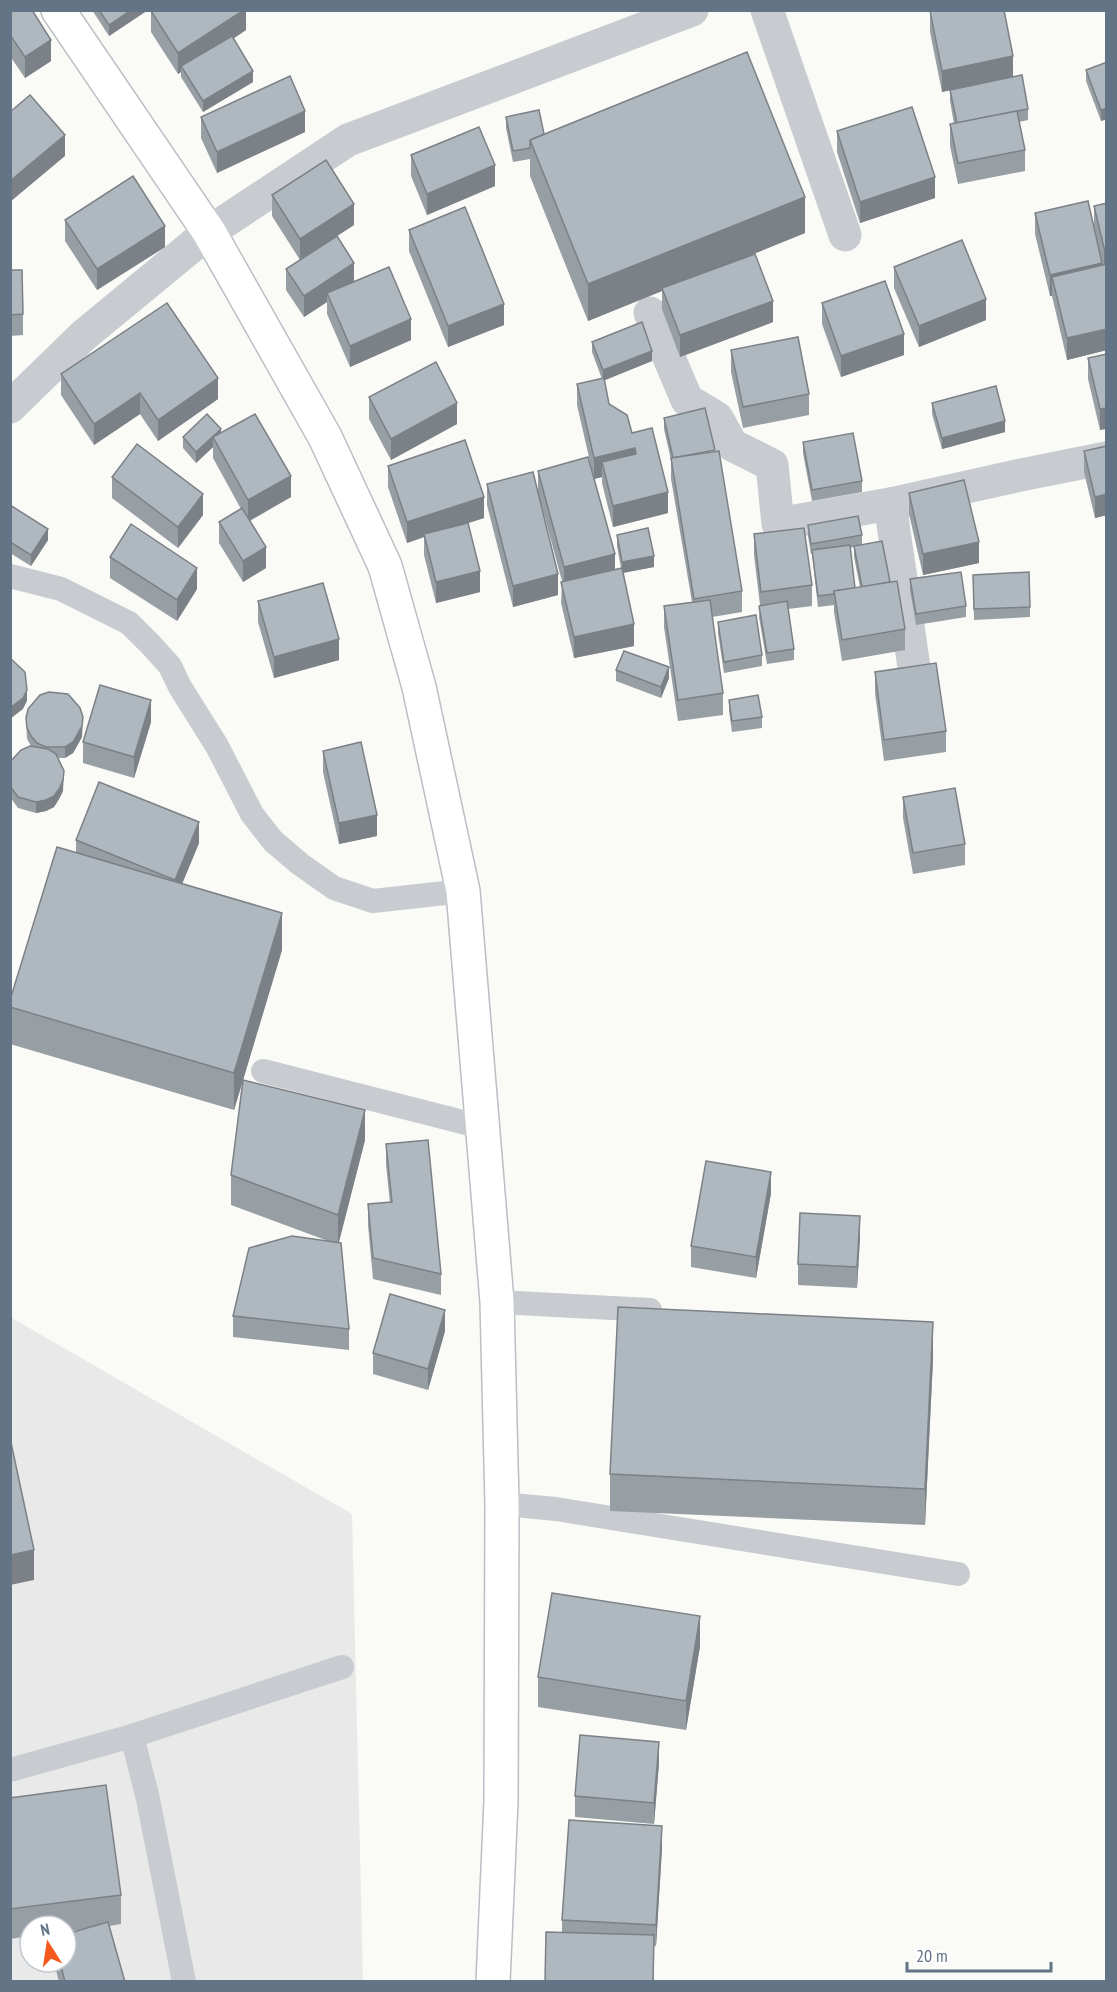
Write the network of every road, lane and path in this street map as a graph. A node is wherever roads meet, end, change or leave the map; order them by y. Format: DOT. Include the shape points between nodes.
graph roads {
  1 [pos="58,10"];
  2 [pos="692,10"];
  3 [pos="767,10"];
  4 [pos="209,232"];
  5 [pos="845,235"];
  6 [pos="650,313"];
  7 [pos="10,406"];
  8 [pos="1107,458"];
  9 [pos="890,504"];
  10 [pos="10,576"];
  11 [pos="914,667"];
  12 [pos="464,891"];
  13 [pos="263,1071"];
  14 [pos="482,1127"];
  15 [pos="497,1302"];
  16 [pos="673,1312"];
  17 [pos="502,1504"];
  18 [pos="958,1574"];
  19 [pos="342,1667"];
  20 [pos="132,1736"];
  21 [pos="10,1770"];
  22 [pos="184,1982"];
  23 [pos="493,1982"];
  1 -- 4 [label="street"];
  2 -- 4 [label="street" via="348,140"];
  3 -- 5 [label="street"];
  4 -- 7 [label="street" via="83,336"];
  4 -- 12 [label="street" via="325,437 385,566 419,687"];
  6 -- 9 [label="street" via="687,400 717,418 732,445 772,465 778,524"];
  8 -- 9 [label="street"];
  9 -- 11 [label="street"];
  10 -- 12 [label="lane" via="61,589 129,623 170,666 252,814 273,841 334,888 374,901"];
  12 -- 14 [label="street"];
  13 -- 14 [label="lane"];
  14 -- 15 [label="street"];
  15 -- 16 [label="lane"];
  15 -- 17 [label="street"];
  17 -- 18 [label="lane" via="568,1511"];
  17 -- 23 [label="street" via="501,1801"];
  19 -- 20 [label="lane"];
  20 -- 21 [label="lane"];
  20 -- 22 [label="lane"];
}
